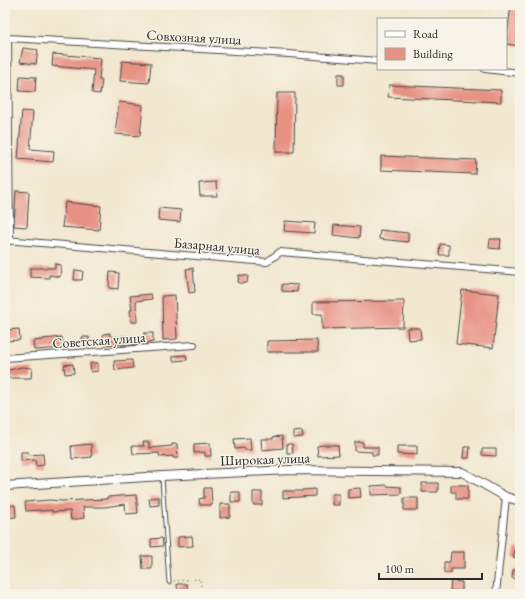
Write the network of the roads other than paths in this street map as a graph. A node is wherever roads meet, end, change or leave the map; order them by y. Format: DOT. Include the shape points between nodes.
graph roads {
  1 [pos="6,38"];
  2 [pos="377,61"];
  3 [pos="494,70"];
  4 [pos="520,73"];
  5 [pos="8,240"];
  6 [pos="520,272"];
  7 [pos="194,346"];
  8 [pos="5,358"];
  9 [pos="162,476"];
  10 [pos="5,486"];
  11 [pos="506,497"];
  12 [pos="520,501"];
  13 [pos="169,582"];
  14 [pos="496,594"];
  1 -- 2 [label="street, Совхозная улица"];
  1 -- 5 [label="street"];
  3 -- 4 [label="street"];
  5 -- 6 [label="street, Базарная улица" via="267,262 280,252"];
  7 -- 8 [label="street, Советская улица"];
  9 -- 10 [label="street, Широкая улица"];
  9 -- 11 [label="street, Широкая улица" via="290,470 462,472"];
  9 -- 13 [label="lane"];
  11 -- 12 [label="street, Широкая улица"];
  11 -- 14 [label="street"];
}
